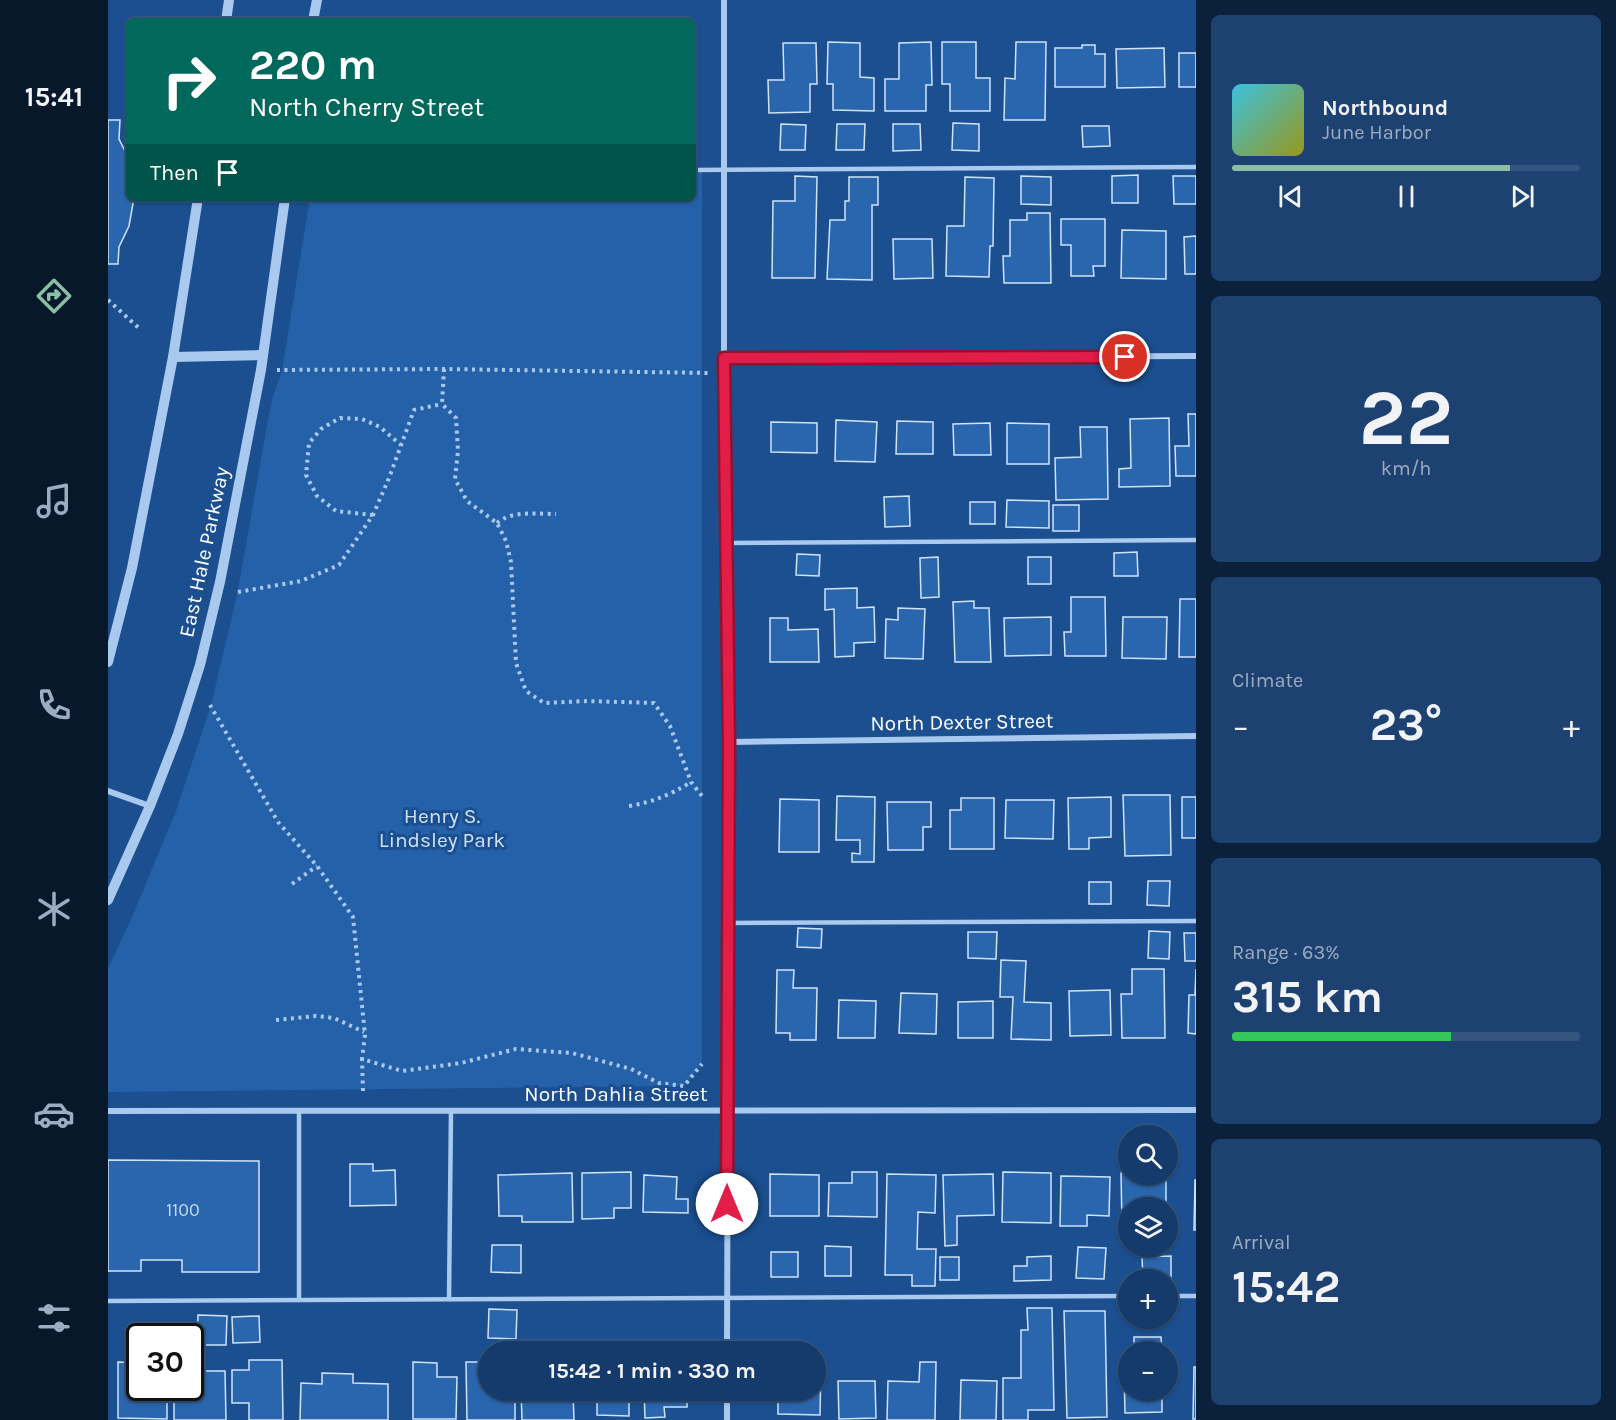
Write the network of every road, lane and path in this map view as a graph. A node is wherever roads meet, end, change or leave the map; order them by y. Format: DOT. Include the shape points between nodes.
graph roads {
  1 [pos="229,0"];
  2 [pos="317,0"];
  3 [pos="724,0"];
  4 [pos="226,18"];
  5 [pos="314,18"];
  6 [pos="1196,167"];
  7 [pos="696,170"];
  8 [pos="724,170"];
  9 [pos="198,201"];
  10 [pos="285,201"];
  11 [pos="108,300"];
  12 [pos="141,330"];
  13 [pos="263,355"];
  14 [pos="173,357"];
  15 [pos="1196,357"];
  16 [pos="724,358"];
  17 [pos="444,369"];
  18 [pos="261,370"];
  19 [pos="725,373"];
  20 [pos="442,404"];
  21 [pos="401,445"];
  22 [pos="556,514"];
  23 [pos="373,515"];
  24 [pos="497,523"];
  25 [pos="1196,540"];
  26 [pos="727,543"];
  27 [pos="238,592"];
  28 [pos="108,663"];
  29 [pos="210,705"];
  30 [pos="1196,736"];
  31 [pos="729,742"];
  32 [pos="691,782"];
  33 [pos="108,791"];
  34 [pos="702,796"];
  35 [pos="150,806"];
  36 [pos="629,806"];
  37 [pos="317,866"];
  38 [pos="292,884"];
  39 [pos="108,900"];
  40 [pos="1196,921"];
  41 [pos="728,922"];
  42 [pos="276,1020"];
  43 [pos="364,1032"];
  44 [pos="362,1059"];
  45 [pos="702,1064"];
  46 [pos="363,1091"];
  47 [pos="727,1110"];
  48 [pos="1196,1110"];
  49 [pos="108,1111"];
  50 [pos="299,1111"];
  51 [pos="451,1111"];
  52 [pos="1118,1296"];
  53 [pos="1178,1296"];
  54 [pos="1196,1296"];
  55 [pos="727,1297"];
  56 [pos="449,1299"];
  57 [pos="299,1300"];
  58 [pos="108,1301"];
  59 [pos="727,1341"];
  60 [pos="727,1401"];
  61 [pos="727,1420"];
  1 -- 4 [label="street"];
  2 -- 5 [label="street"];
  3 -- 8 [label="street"];
  6 -- 8 [label="lane"];
  7 -- 8 [label="lane"];
  8 -- 16 [label="street"];
  9 -- 14 [label="street"];
  10 -- 13 [label="street, East Hale Parkway"];
  11 -- 12 [label="path"];
  13 -- 14 [label="street"];
  13 -- 18 [label="street, East Hale Parkway"];
  14 -- 28 [label="street" via="132,568"];
  15 -- 16 [label="street"];
  16 -- 19 [label="street"];
  17 -- 18 [label="path"];
  17 -- 19 [label="path"];
  17 -- 20 [label="path"];
  18 -- 35 [label="street, East Hale Parkway" via="200,665"];
  19 -- 26 [label="street"];
  20 -- 21 [label="path" via="414,410"];
  20 -- 24 [label="path" via="456,418 455,479 467,501"];
  21 -- 23 [label="path"];
  21 -- 23 [label="path" via="380,427 362,419 340,418 321,429 309,443 306,475 317,496 336,511"];
  22 -- 24 [label="path" via="516,515"];
  23 -- 27 [label="path" via="339,565 301,581"];
  24 -- 32 [label="path" via="511,562 516,663 526,691 543,703 654,703 670,726"];
  25 -- 26 [label="lane"];
  26 -- 31 [label="street"];
  29 -- 37 [label="path" via="278,822"];
  30 -- 31 [label="street, North Dexter Street"];
  31 -- 41 [label="street"];
  32 -- 34 [label="path"];
  32 -- 36 [label="path" via="671,795"];
  33 -- 35 [label="street"];
  35 -- 39 [label="street, East Hale Parkway"];
  37 -- 38 [label="path"];
  37 -- 43 [label="path" via="353,917"];
  40 -- 41 [label="lane"];
  41 -- 47 [label="street"];
  42 -- 43 [label="path" via="334,1018"];
  43 -- 44 [label="path"];
  44 -- 45 [label="path" via="402,1071 461,1063 516,1049 572,1053 631,1069 659,1083 684,1086"];
  44 -- 46 [label="path"];
  47 -- 48 [label="street, North Dahlia Street"];
  47 -- 51 [label="street, North Dahlia Street"];
  47 -- 55 [label="street"];
  49 -- 50 [label="street, North Dahlia Street"];
  50 -- 51 [label="street, North Dahlia Street"];
  50 -- 57 [label="lane"];
  51 -- 56 [label="lane"];
  52 -- 55 [label="lane"];
  53 -- 54 [label="lane"];
  55 -- 56 [label="lane"];
  55 -- 59 [label="street"];
  56 -- 57 [label="lane"];
  57 -- 58 [label="lane"];
  60 -- 61 [label="street"];
}
